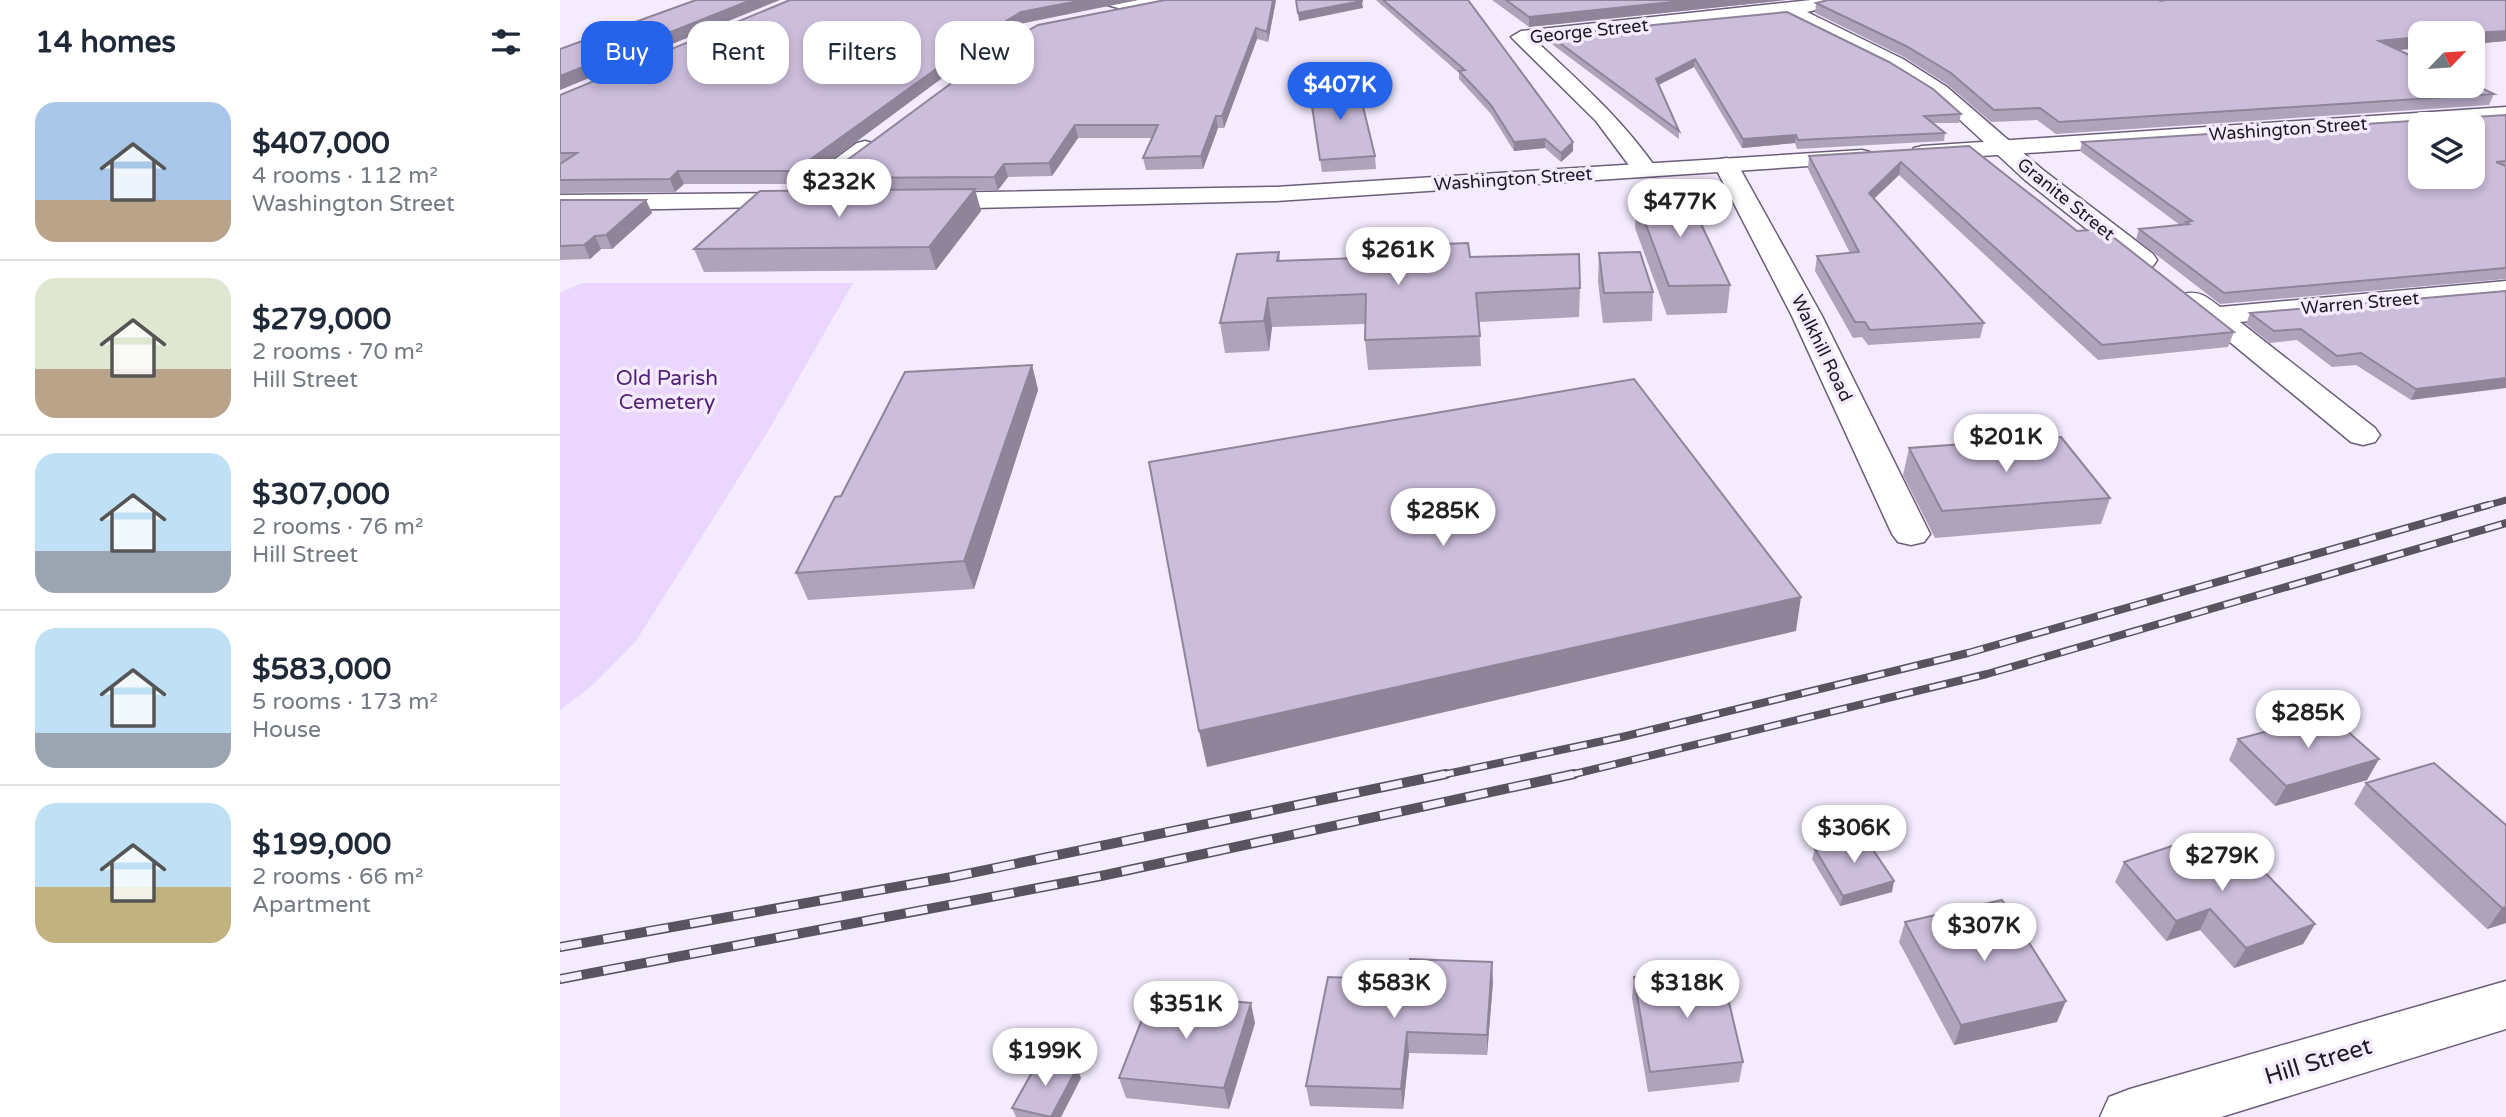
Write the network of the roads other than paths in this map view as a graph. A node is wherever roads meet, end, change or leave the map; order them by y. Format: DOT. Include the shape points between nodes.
graph roads {
  1 [pos="1158,0"];
  2 [pos="1180,0"];
  3 [pos="1836,0"];
  4 [pos="1105,7"];
  5 [pos="1136,8"];
  6 [pos="1790,10"];
  7 [pos="2506,114"];
  8 [pos="887,132"];
  9 [pos="2005,148"];
  10 [pos="1726,165"];
  11 [pos="1646,171"];
  12 [pos="794,201"];
  13 [pos="833,201"];
  14 [pos="899,201"];
  15 [pos="560,203"];
  16 [pos="2506,290"];
  17 [pos="2213,316"];
  18 [pos="2362,435"];
  19 [pos="1911,534"];
  20 [pos="2506,1005"];
  21 [pos="2130,1117"];
  1 -- 5 [label="street"];
  2 -- 5 [label="street"];
  3 -- 6 [label="street, George Street"];
  4 -- 5 [label="street"];
  6 -- 9 [label="street, Granite Street" via="1921,78"];
  6 -- 11 [label="street, George Street" via="1521,37 1595,109"];
  7 -- 9 [label="street, Washington Street"];
  8 -- 12 [label="street"];
  9 -- 10 [label="street, Washington Street"];
  9 -- 17 [label="street, Granite Street"];
  10 -- 11 [label="street, Washington Street"];
  10 -- 19 [label="street, Walkhill Road" via="1807,316"];
  11 -- 14 [label="street, Washington Street" via="1221,196"];
  12 -- 13 [label="street"];
  12 -- 15 [label="street"];
  16 -- 17 [label="street, Warren Street"];
  17 -- 18 [label="street, Granite Street"];
  20 -- 21 [label="street, Hill Street"];
}
